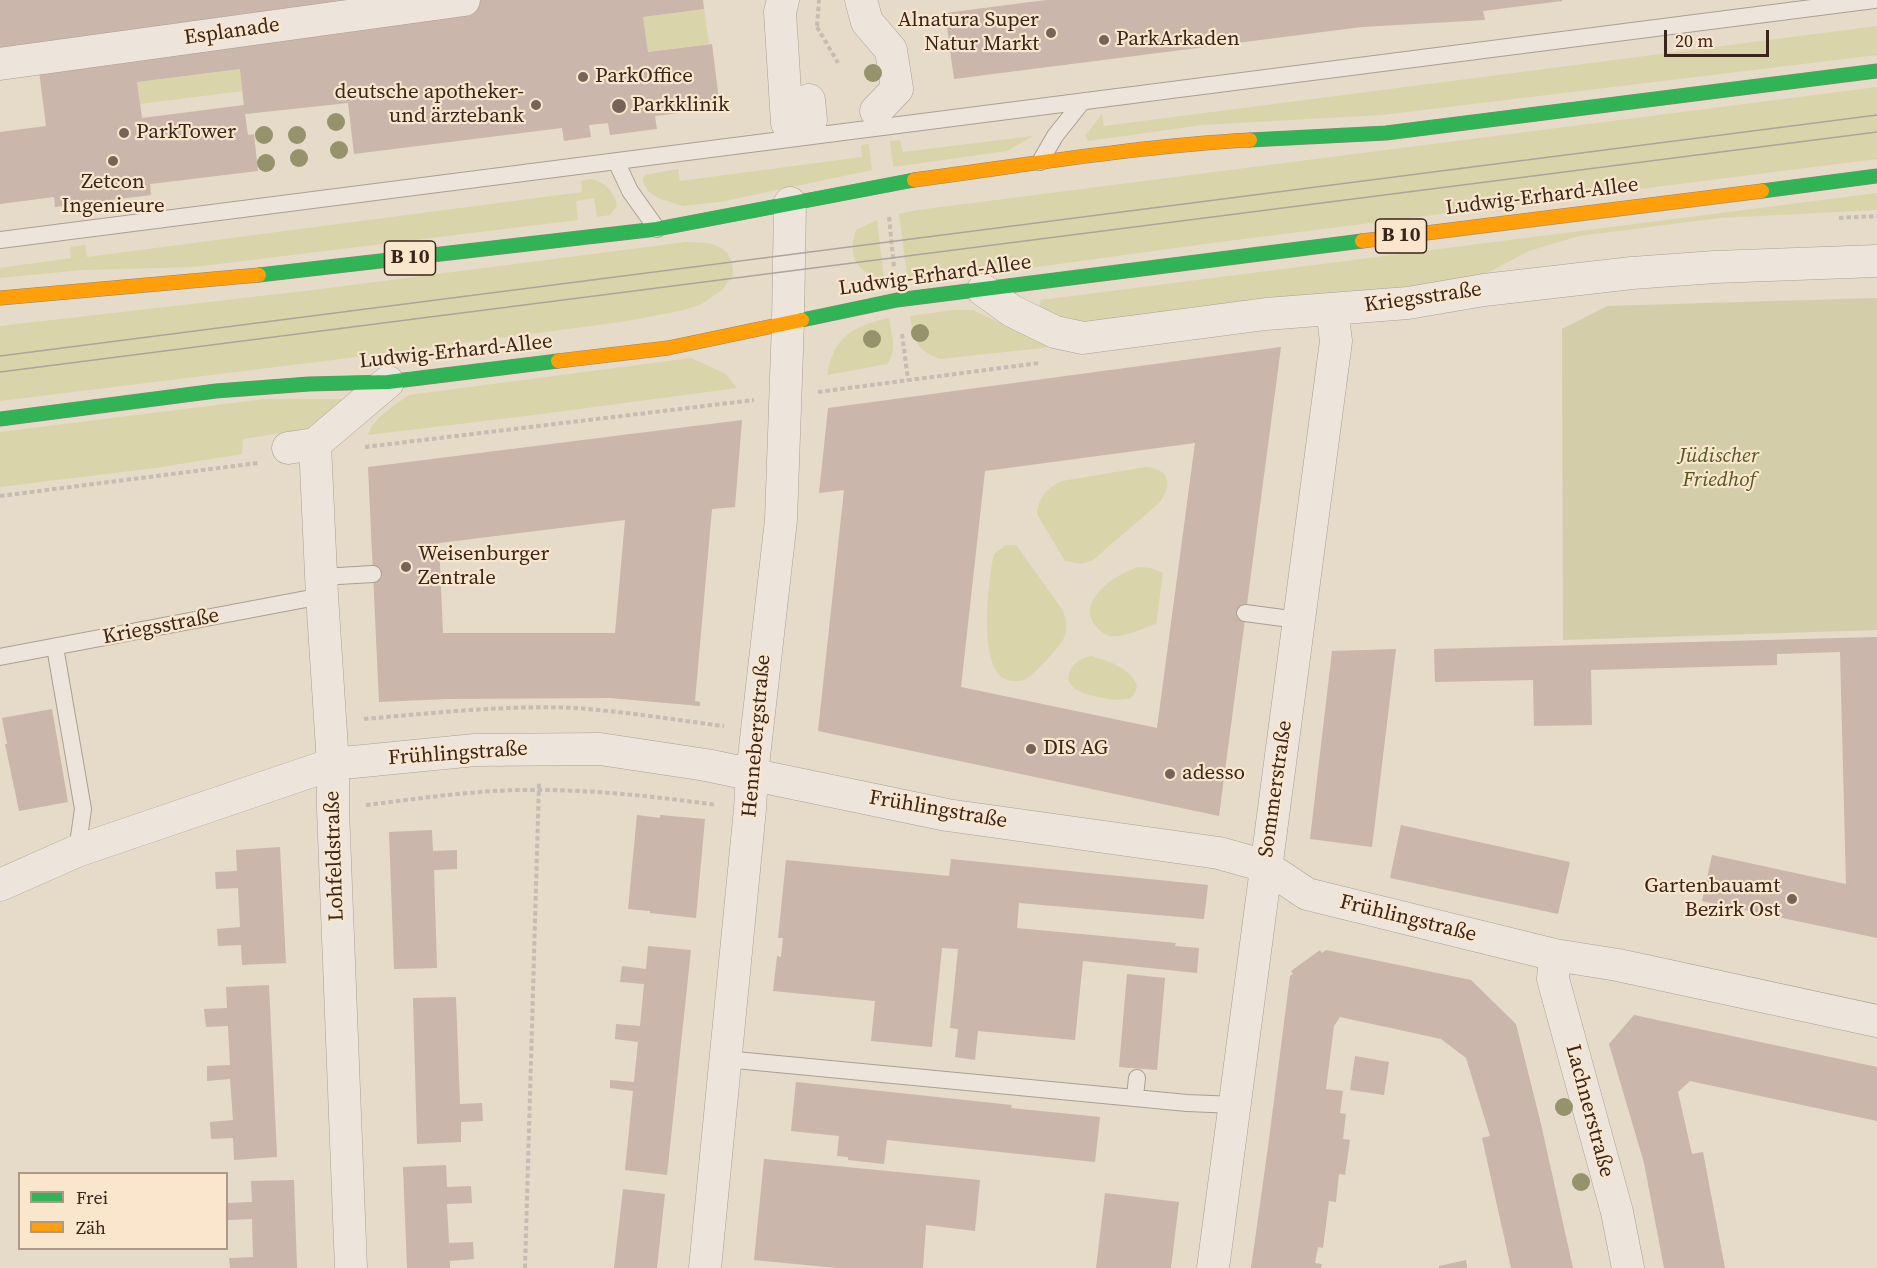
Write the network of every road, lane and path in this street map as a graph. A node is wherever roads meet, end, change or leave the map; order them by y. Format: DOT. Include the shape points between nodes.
graph roads {
  1 [pos="464,0"];
  2 [pos="783,0"];
  3 [pos="819,0"];
  4 [pos="861,0"];
  5 [pos="1874,0"];
  6 [pos="838,63"];
  7 [pos="0,64"];
  8 [pos="1877,71"];
  9 [pos="1082,102"];
  10 [pos="876,111"];
  11 [pos="803,114"];
  12 [pos="616,161"];
  13 [pos="1039,164"];
  14 [pos="1877,176"];
  15 [pos="885,184"];
  16 [pos="790,203"];
  17 [pos="657,229"];
  18 [pos="0,240"];
  19 [pos="1877,261"];
  20 [pos="983,290"];
  21 [pos="0,298"];
  22 [pos="897,300"];
  23 [pos="1332,309"];
  24 [pos="788,322"];
  25 [pos="1083,338"];
  26 [pos="908,380"];
  27 [pos="388,382"];
  28 [pos="826,392"];
  29 [pos="744,401"];
  30 [pos="0,419"];
  31 [pos="302,446"];
  32 [pos="0,496"];
  33 [pos="373,574"];
  34 [pos="321,587"];
  35 [pos="1245,613"];
  36 [pos="1298,620"];
  37 [pos="55,647"];
  38 [pos="0,657"];
  39 [pos="333,764"];
  40 [pos="752,774"];
  41 [pos="539,789"];
  42 [pos="750,809"];
  43 [pos="333,810"];
  44 [pos="77,851"];
  45 [pos="1265,866"];
  46 [pos="0,885"];
  47 [pos="1555,955"];
  48 [pos="1877,1021"];
  49 [pos="725,1059"];
  50 [pos="1137,1078"];
  51 [pos="1135,1096"];
  52 [pos="1236,1106"];
  53 [pos="351,1268"];
  54 [pos="525,1268"];
  55 [pos="705,1268"];
  56 [pos="1213,1268"];
  57 [pos="1628,1268"];
  1 -- 7 [label="street, Esplanade"];
  2 -- 11 [label="street" via="780,12"];
  3 -- 6 [label="path" via="817,27"];
  4 -- 10 [label="street" via="867,22 891,50 897,89"];
  5 -- 9 [label="lane"];
  8 -- 13 [label="main road, B 10" via="1386,133 1202,143"];
  9 -- 12 [label="lane"];
  9 -- 13 [label="lane"];
  12 -- 17 [label="lane"];
  12 -- 18 [label="lane"];
  13 -- 15 [label="main road, B 10"];
  14 -- 20 [label="main road, Ludwig-Erhard-Allee / B 10"];
  15 -- 16 [label="main road, B 10"];
  15 -- 22 [label="path"];
  16 -- 17 [label="main road, B 10"];
  16 -- 24 [label="street, Hennebergstraße"];
  17 -- 21 [label="main road, B 10" via="205,281"];
  19 -- 23 [label="street, Kriegsstraße" via="1632,273 1408,303"];
  20 -- 22 [label="main road, Ludwig-Erhard-Allee / B 10"];
  20 -- 25 [label="street, Kriegsstraße" via="1012,311 1055,332"];
  22 -- 24 [label="main road, Ludwig-Erhard-Allee / B 10"];
  22 -- 26 [label="path"];
  23 -- 25 [label="street, Kriegsstraße"];
  23 -- 36 [label="street, Sommerstraße" via="1335,341"];
  24 -- 27 [label="main road, Ludwig-Erhard-Allee / B 10" via="668,348"];
  24 -- 40 [label="street, Hennebergstraße" via="781,520"];
  25 -- 26 [label="path" via="1059,357 1036,364"];
  26 -- 28 [label="path"];
  27 -- 30 [label="main road, Ludwig-Erhard-Allee / B 10" via="216,391"];
  27 -- 31 [label="street"];
  29 -- 31 [label="path" via="329,451"];
  31 -- 32 [label="path" via="273,461"];
  31 -- 34 [label="street, Lohfeldstraße"];
  33 -- 34 [label="lane, Kriegsstraße"];
  34 -- 37 [label="lane, Kriegsstraße"];
  34 -- 39 [label="street, Lohfeldstraße"];
  35 -- 36 [label="lane"];
  36 -- 45 [label="street, Sommerstraße"];
  37 -- 38 [label="lane, Kriegsstraße"];
  37 -- 44 [label="lane" via="83,809"];
  39 -- 40 [label="street, Frühlingstraße" via="475,750 600,749"];
  39 -- 43 [label="street, Lohfeldstraße"];
  39 -- 44 [label="street, Frühlingstraße"];
  40 -- 42 [label="street, Hennebergstraße"];
  40 -- 45 [label="street, Frühlingstraße" via="947,814 1219,853"];
  41 -- 42 [label="path" via="637,794"];
  41 -- 43 [label="path" via="450,794"];
  41 -- 54 [label="path"];
  42 -- 49 [label="street, Hennebergstraße"];
  43 -- 53 [label="street, Lohfeldstraße"];
  44 -- 46 [label="street, Frühlingstraße"];
  45 -- 47 [label="street, Frühlingstraße" via="1307,894"];
  45 -- 52 [label="street, Sommerstraße"];
  47 -- 48 [label="street, Frühlingstraße"];
  47 -- 57 [label="street, Lachnerstraße" via="1553,979 1617,1212"];
  49 -- 51 [label="lane"];
  49 -- 55 [label="street, Hennebergstraße"];
  50 -- 51 [label="lane"];
  51 -- 52 [label="lane"];
  52 -- 56 [label="street, Sommerstraße"];
}
